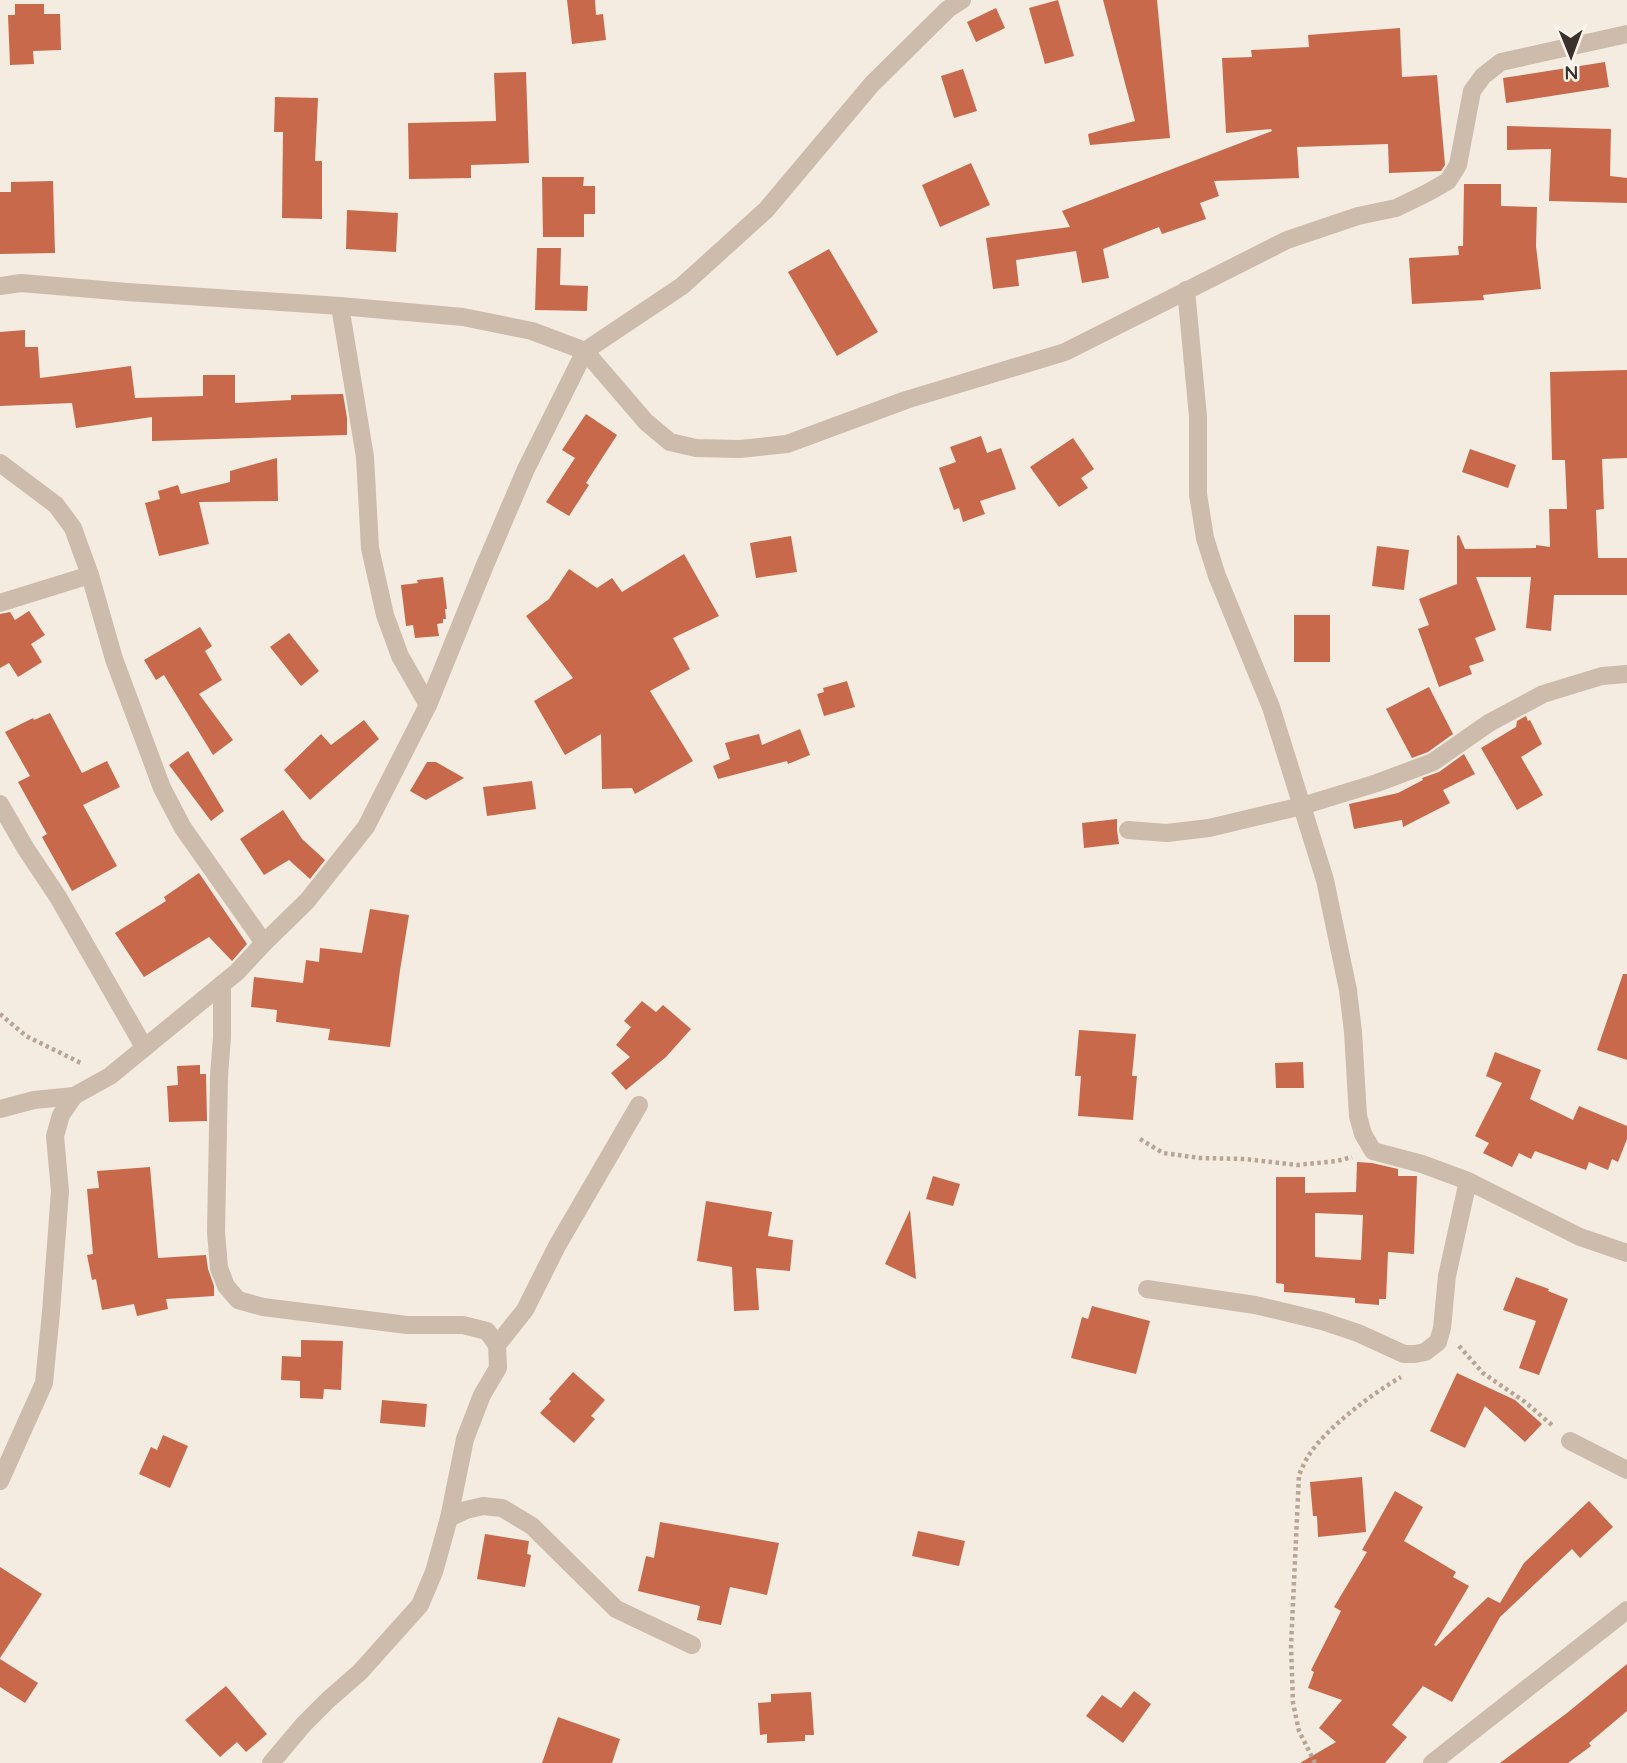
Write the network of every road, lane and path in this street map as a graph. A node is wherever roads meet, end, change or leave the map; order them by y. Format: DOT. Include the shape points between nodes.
graph roads {
  1 [pos="962,0"];
  2 [pos="1627,34"];
  3 [pos="0,286"];
  4 [pos="1186,290"];
  5 [pos="340,306"];
  6 [pos="585,351"];
  7 [pos="0,463"];
  8 [pos="90,575"];
  9 [pos="0,603"];
  10 [pos="1627,674"];
  11 [pos="428,705"];
  12 [pos="0,804"];
  13 [pos="1302,806"];
  14 [pos="1128,830"];
  15 [pos="264,943"];
  16 [pos="222,984"];
  17 [pos="0,1014"];
  18 [pos="144,1047"];
  19 [pos="110,1076"];
  20 [pos="74,1096"];
  21 [pos="639,1105"];
  22 [pos="0,1109"];
  23 [pos="1140,1139"];
  24 [pos="1373,1151"];
  25 [pos="1468,1181"];
  26 [pos="1627,1253"];
  27 [pos="1147,1289"];
  28 [pos="1442,1328"];
  29 [pos="497,1345"];
  30 [pos="1425,1352"];
  31 [pos="1570,1441"];
  32 [pos="1627,1471"];
  33 [pos="0,1481"];
  34 [pos="449,1518"];
  35 [pos="1627,1610"];
  36 [pos="692,1645"];
  37 [pos="271,1763"];
  38 [pos="1315,1763"];
  39 [pos="1432,1763"];
  1 -- 6 [label="street" via="872,85 766,210 682,286"];
  2 -- 4 [label="street" via="1501,62 1472,91 1458,165 1448,181 1396,208 1287,240"];
  3 -- 5 [label="street" via="21,283"];
  4 -- 6 [label="street" via="1065,352 906,400 787,444 740,449 670,442 646,422"];
  4 -- 13 [label="street" via="1198,416 1198,494 1205,538 1271,707"];
  5 -- 6 [label="street" via="463,317 532,331"];
  5 -- 11 [label="street" via="365,457 370,548 400,656"];
  6 -- 11 [label="street" via="526,469"];
  7 -- 8 [label="street" via="56,505 73,528"];
  8 -- 9 [label="street"];
  8 -- 15 [label="street" via="114,659 162,788 183,828"];
  10 -- 13 [label="street" via="1602,676 1543,694 1489,723 1433,762"];
  11 -- 15 [label="street" via="366,827 307,901"];
  12 -- 18 [label="street"];
  13 -- 14 [label="street" via="1209,828 1167,833"];
  13 -- 24 [label="street" via="1325,880 1349,1004 1358,1116"];
  15 -- 16 [label="street"];
  16 -- 18 [label="street"];
  16 -- 29 [label="street" via="216,1231 219,1268 226,1286 238,1300 262,1307 407,1325 463,1325 487,1331"];
  17 -- 19 [label="path" via="26,1036"];
  18 -- 19 [label="street"];
  19 -- 20 [label="street"];
  20 -- 22 [label="street"];
  20 -- 33 [label="street" via="61,1115 55,1136 60,1191 44,1383"];
  21 -- 29 [label="street" via="525,1310"];
  23 -- 24 [label="path" via="1163,1153 1297,1165"];
  24 -- 25 [label="street"];
  25 -- 26 [label="street" via="1580,1237"];
  25 -- 28 [label="street" via="1447,1276"];
  27 -- 30 [label="street" via="1255,1305 1322,1321 1404,1354"];
  28 -- 30 [label="street" via="1438,1342"];
  28 -- 31 [label="path" via="1483,1373"];
  29 -- 34 [label="street" via="498,1367 465,1439"];
  30 -- 38 [label="path" via="1413,1370 1378,1390 1334,1427 1310,1453 1299,1475 1293,1703 1299,1731"];
  31 -- 32 [label="street"];
  34 -- 36 [label="street" via="483,1506 502,1508 532,1526 616,1609"];
  34 -- 37 [label="street" via="420,1605"];
  35 -- 39 [label="street"];
}
